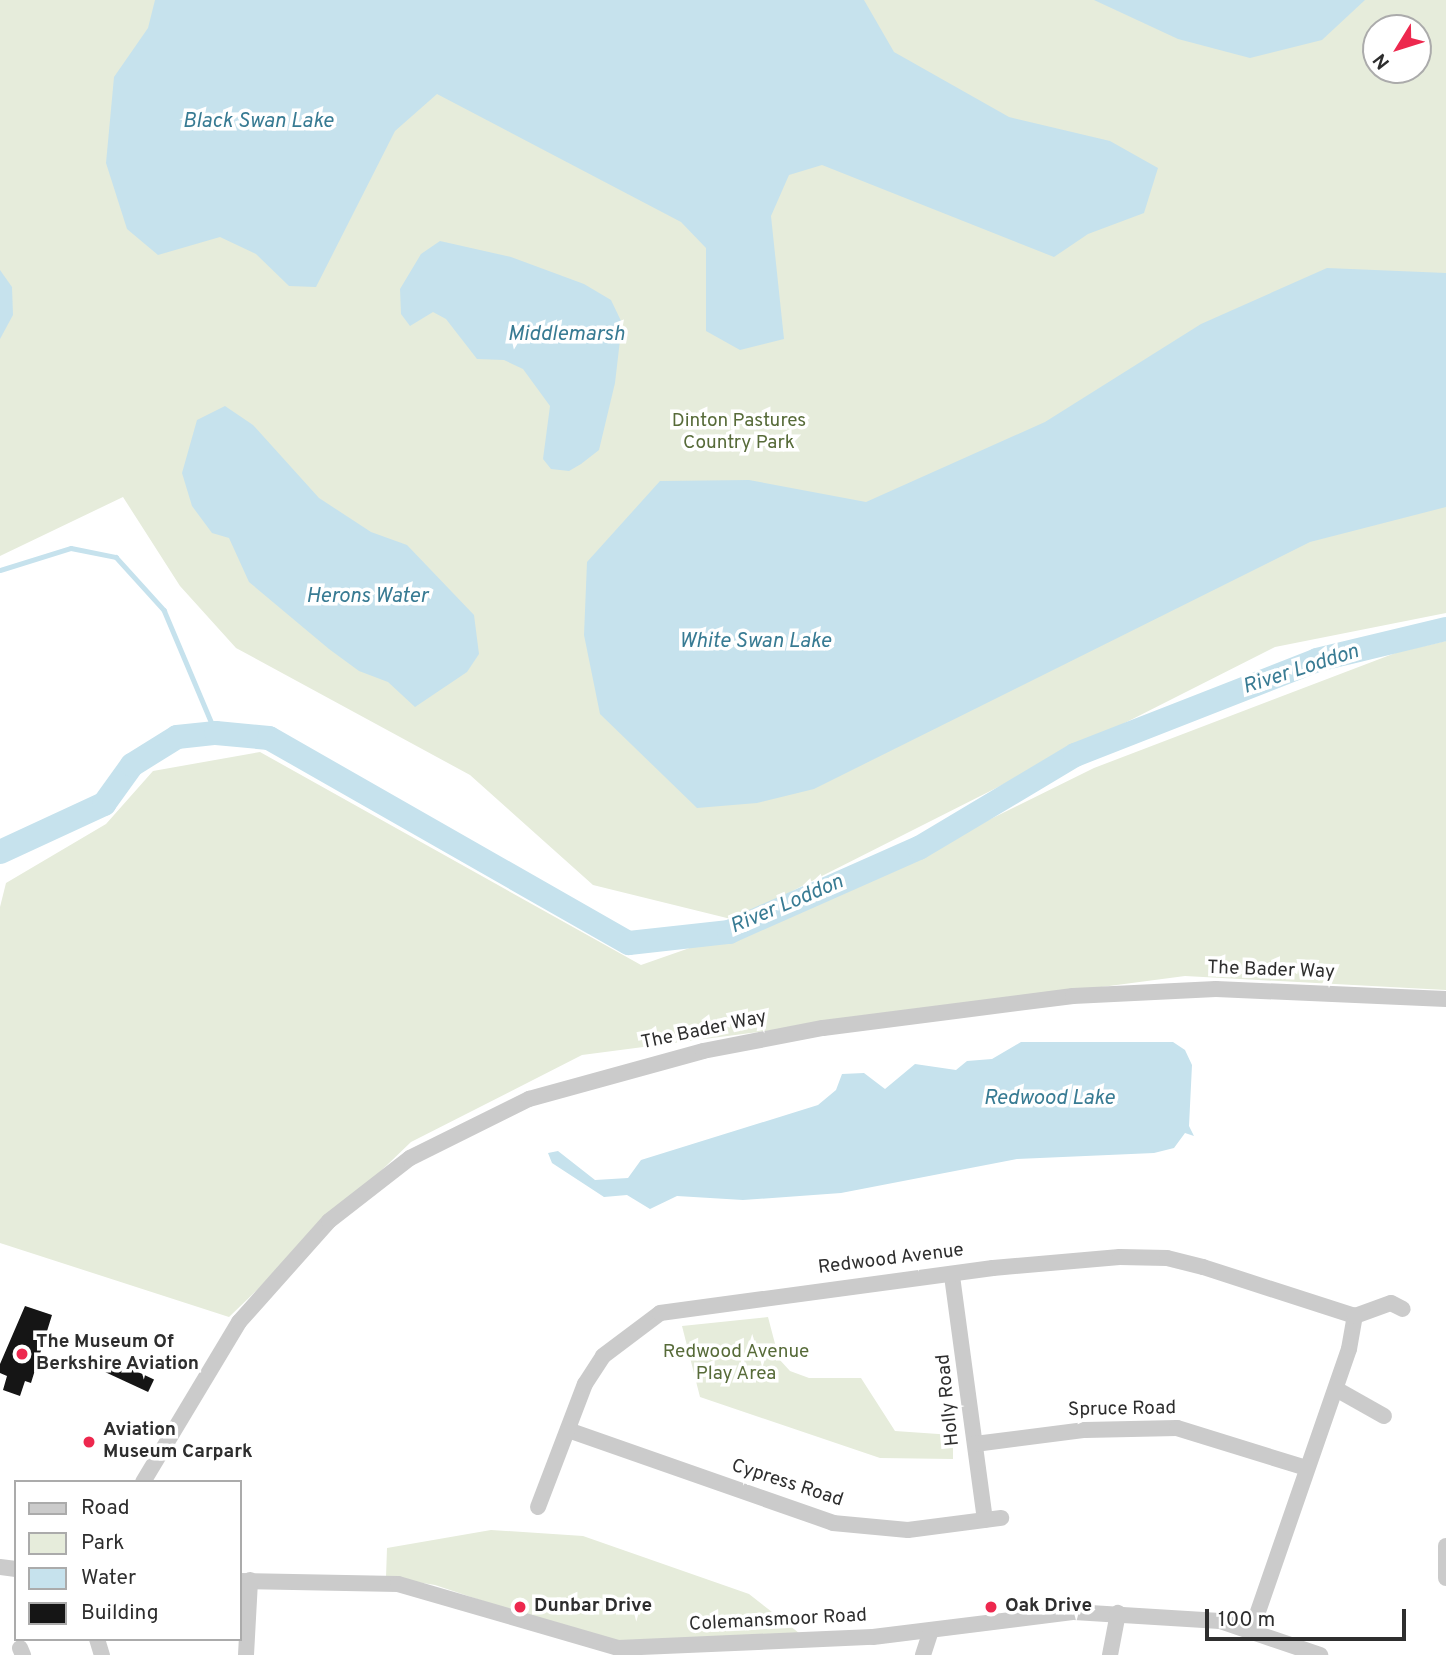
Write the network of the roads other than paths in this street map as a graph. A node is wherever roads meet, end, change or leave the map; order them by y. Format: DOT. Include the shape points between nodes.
graph roads {
  1 [pos="1446,999"];
  2 [pos="951,1276"];
  3 [pos="1404,1309"];
  4 [pos="1355,1317"];
  5 [pos="1336,1389"];
  6 [pos="1384,1416"];
  7 [pos="568,1430"];
  8 [pos="975,1444"];
  9 [pos="1306,1468"];
  10 [pos="144,1480"];
  11 [pos="538,1507"];
  12 [pos="993,1519"];
  13 [pos="1446,1546"];
  14 [pos="1446,1578"];
  15 [pos="245,1581"];
  16 [pos="1118,1613"];
  17 [pos="1252,1629"];
  18 [pos="931,1630"];
  19 [pos="719,1649"];
  20 [pos="246,1655"];
  21 [pos="923,1655"];
  22 [pos="1110,1655"];
  23 [pos="1321,1655"];
  1 -- 10 [label="street, The Bader Way" via="1216,989 1073,996 730,1046 529,1098 410,1158 329,1221 239,1322"];
  2 -- 4 [label="street, Redwood Avenue" via="1074,1259 1167,1258"];
  2 -- 7 [label="street, Redwood Avenue" via="738,1299 660,1313 603,1356"];
  2 -- 8 [label="street, Holly Road"];
  3 -- 4 [label="street" via="1391,1303"];
  4 -- 5 [label="street"];
  5 -- 6 [label="street"];
  5 -- 9 [label="street"];
  7 -- 11 [label="street, Redwood Avenue"];
  7 -- 12 [label="street, Cypress Road" via="833,1523 908,1530"];
  8 -- 9 [label="street, Spruce Road" via="1085,1430 1177,1428"];
  8 -- 12 [label="street, Holly Road"];
  9 -- 17 [label="street"];
  13 -- 14 [label="street"];
  15 -- 19 [label="street, Colemansmoor Road" via="398,1584 478,1604 594,1645"];
  15 -- 20 [label="street"];
  16 -- 17 [label="street, Colemansmoor Road"];
  16 -- 18 [label="street, Colemansmoor Road" via="1038,1615"];
  16 -- 22 [label="street"];
  17 -- 23 [label="street, Colemansmoor Road"];
  18 -- 19 [label="street, Colemansmoor Road"];
  18 -- 21 [label="street"];
}
